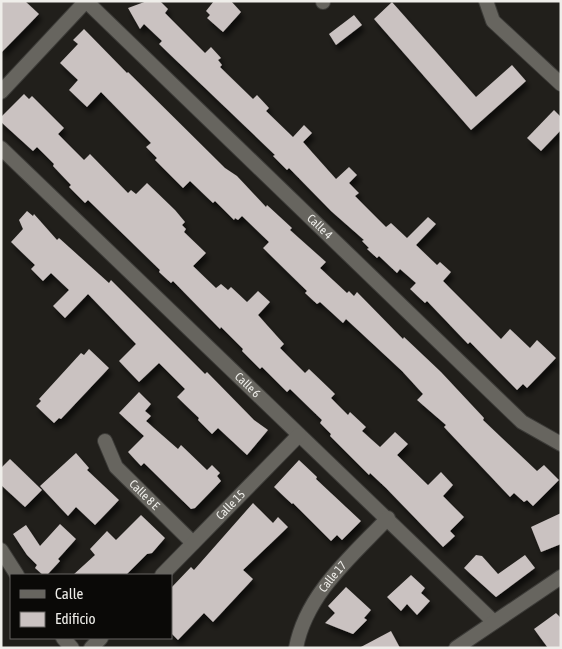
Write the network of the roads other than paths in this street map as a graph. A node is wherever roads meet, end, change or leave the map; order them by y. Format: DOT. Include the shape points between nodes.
graph roads {
  1 [pos="86,1"];
  2 [pos="486,1"];
  3 [pos="561,84"];
  4 [pos="1,92"];
  5 [pos="1,148"];
  6 [pos="299,435"];
  7 [pos="105,441"];
  8 [pos="561,444"];
  9 [pos="388,518"];
  10 [pos="193,543"];
  11 [pos="1,550"];
  12 [pos="16,574"];
  13 [pos="163,574"];
  14 [pos="561,577"];
  15 [pos="494,622"];
  16 [pos="296,648"];
  17 [pos="456,648"];
  1 -- 4 [label="street"];
  1 -- 8 [label="street, Calle 4" via="522,422"];
  2 -- 3 [label="street" via="493,21"];
  5 -- 6 [label="street, Calle 6"];
  6 -- 9 [label="street, Calle 6"];
  6 -- 10 [label="street, Calle 15"];
  7 -- 10 [label="street, Calle 8 E" via="116,468"];
  9 -- 15 [label="street, Calle 6"];
  9 -- 16 [label="street, Calle 17" via="324,584 299,633"];
  10 -- 13 [label="street, Calle 15"];
  11 -- 12 [label="street"];
  14 -- 15 [label="street"];
  15 -- 17 [label="street"];
}
